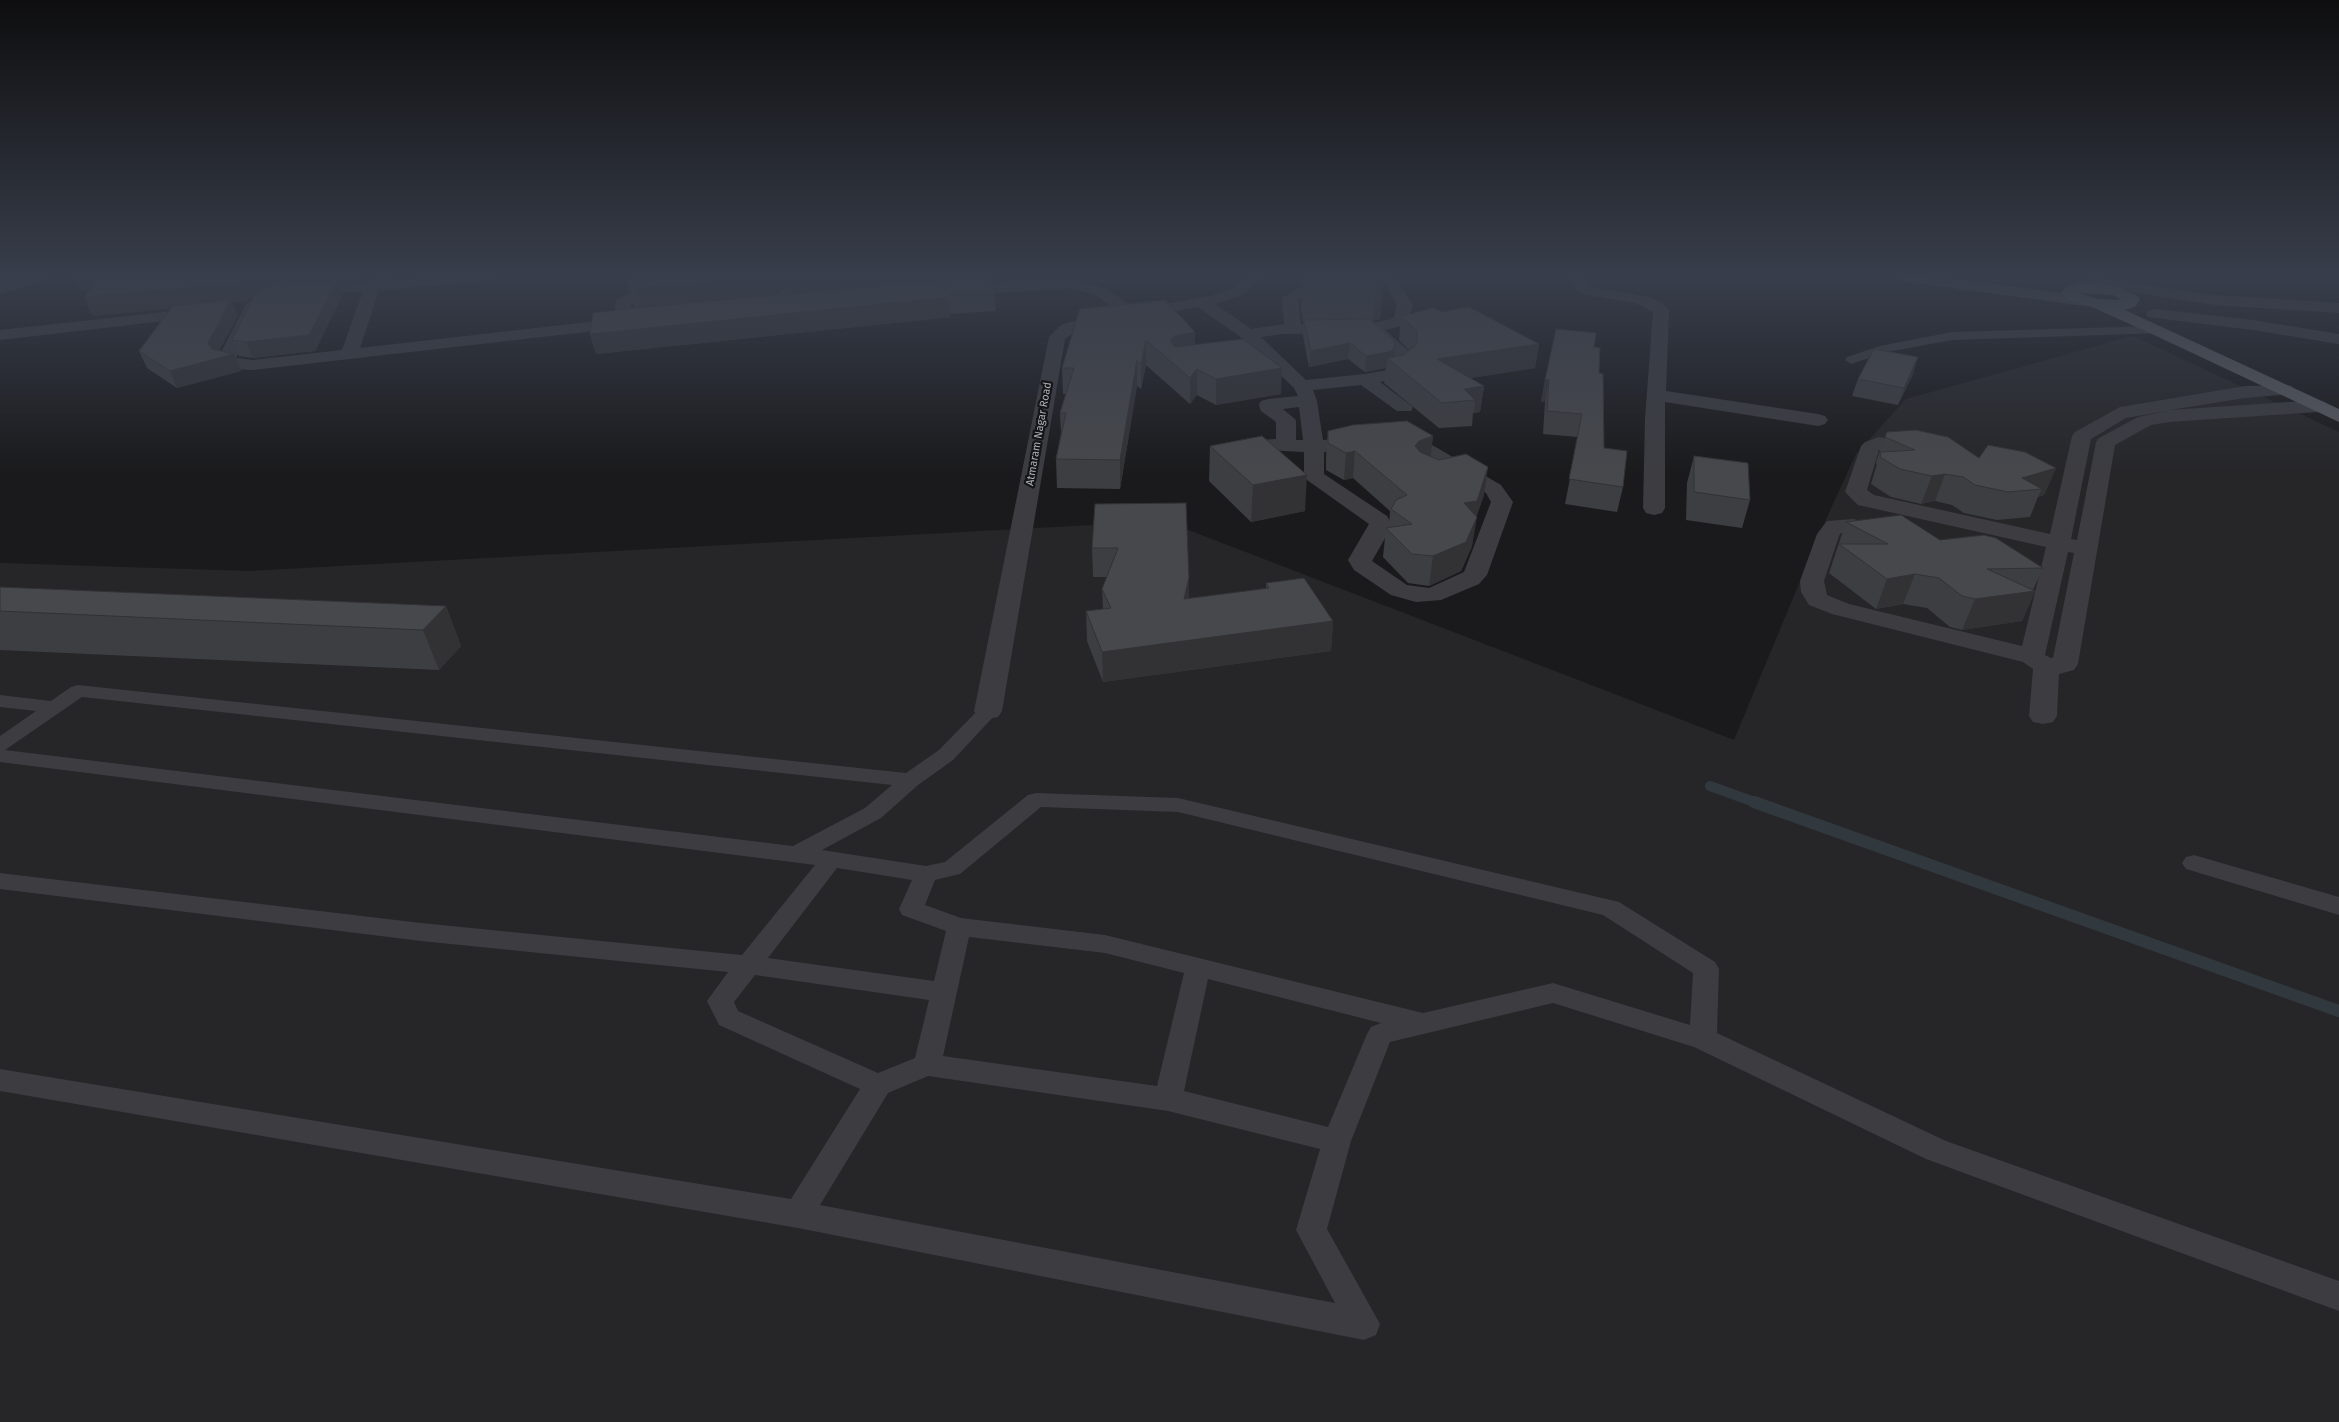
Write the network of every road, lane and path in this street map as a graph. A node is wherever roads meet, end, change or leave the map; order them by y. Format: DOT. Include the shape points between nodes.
graph roads {
  1 [pos="235,342"];
  2 [pos="353,342"];
  3 [pos="442,342"];
  4 [pos="1056,342"];
  5 [pos="1252,342"];
  6 [pos="1390,342"];
  7 [pos="1659,342"];
  8 [pos="1919,342"];
  9 [pos="2195,342"];
  10 [pos="2204,342"];
  11 [pos="349,354"];
  12 [pos="1850,360"];
  13 [pos="1365,379"];
  14 [pos="2286,390"];
  15 [pos="1305,393"];
  16 [pos="1656,395"];
  17 [pos="2339,400"];
  18 [pos="2318,406"];
  19 [pos="1404,407"];
  20 [pos="2339,416"];
  21 [pos="1818,420"];
  22 [pos="2082,436"];
  23 [pos="2106,442"];
  24 [pos="1266,444"];
  25 [pos="1286,445"];
  26 [pos="1314,447"];
  27 [pos="1935,454"];
  28 [pos="2063,489"];
  29 [pos="2096,498"];
  30 [pos="1654,508"];
  31 [pos="1903,537"];
  32 [pos="2059,543"];
  33 [pos="2086,549"];
  34 [pos="2043,571"];
  35 [pos="2080,580"];
  36 [pos="2039,660"];
  37 [pos="0,701"];
  38 [pos="54,707"];
  39 [pos="988,711"];
  40 [pos="2044,716"];
  41 [pos="0,745"];
  42 [pos="0,756"];
  43 [pos="910,780"];
  44 [pos="796,854"];
  45 [pos="832,860"];
  46 [pos="2194,863"];
  47 [pos="926,874"];
  48 [pos="0,881"];
  49 [pos="2339,906"];
  50 [pos="959,928"];
  51 [pos="750,965"];
  52 [pos="1198,967"];
  53 [pos="944,992"];
  54 [pos="1428,1024"];
  55 [pos="1703,1038"];
  56 [pos="927,1065"];
  57 [pos="0,1080"];
  58 [pos="878,1085"];
  59 [pos="1168,1098"];
  60 [pos="1337,1141"];
  61 [pos="798,1214"];
  62 [pos="2339,1296"];
  1 -- 11 [label="street" via="226,360 237,364"];
  2 -- 11 [label="street"];
  3 -- 11 [label="street"];
  4 -- 39 [label="street, Atmaram Nagar Road"];
  5 -- 15 [label="street" via="1258,355"];
  6 -- 13 [label="street" via="1404,356 1403,368 1393,374"];
  7 -- 16 [label="street"];
  8 -- 12 [label="lane"];
  9 -- 14 [label="main road"];
  10 -- 17 [label="main road"];
  13 -- 15 [label="street"];
  13 -- 19 [label="street"];
  14 -- 18 [label="main road"];
  14 -- 22 [label="street" via="2245,392 2120,413"];
  15 -- 25 [label="street" via="1268,405 1286,420"];
  15 -- 26 [label="street"];
  16 -- 21 [label="street"];
  16 -- 30 [label="street"];
  18 -- 20 [label="main road"];
  18 -- 23 [label="street" via="2169,416 2145,421"];
  22 -- 23 [label="street"];
  22 -- 28 [label="street"];
  23 -- 29 [label="street"];
  24 -- 25 [label="street"];
  25 -- 26 [label="street"];
  26 -- 26 [label="street" via="1408,439 1445,472 1494,489 1502,502 1477,572 1471,579 1432,595 1416,595 1399,590 1362,565 1360,560 1380,532 1379,521 1317,480 1314,476"];
  27 -- 32 [label="street" via="1887,444 1872,446 1856,492 1875,503"];
  28 -- 29 [label="street"];
  28 -- 32 [label="street"];
  29 -- 33 [label="street"];
  31 -- 36 [label="street" via="1853,526 1836,526 1828,534 1812,581 1818,600 1841,609"];
  32 -- 33 [label="street"];
  32 -- 34 [label="street"];
  33 -- 35 [label="street"];
  34 -- 35 [label="street"];
  34 -- 36 [label="street"];
  35 -- 36 [label="street" via="2065,664 2059,666"];
  36 -- 40 [label="street"];
  37 -- 38 [label="lane"];
  38 -- 41 [label="lane"];
  38 -- 43 [label="lane" via="78,691"];
  39 -- 43 [label="lane" via="946,755"];
  42 -- 44 [label="lane"];
  43 -- 44 [label="lane" via="873,814"];
  44 -- 45 [label="lane"];
  45 -- 47 [label="lane"];
  45 -- 51 [label="lane"];
  46 -- 49 [label="lane"];
  47 -- 50 [label="lane" via="911,909"];
  47 -- 55 [label="lane" via="952,868 1036,800 1178,805 1610,908 1706,969"];
  48 -- 51 [label="lane" via="422,932"];
  50 -- 52 [label="lane" via="1105,944"];
  50 -- 53 [label="lane"];
  51 -- 53 [label="lane"];
  51 -- 58 [label="lane" via="720,1001 728,1018"];
  52 -- 54 [label="lane"];
  52 -- 59 [label="lane"];
  53 -- 56 [label="lane"];
  54 -- 55 [label="lane" via="1553,992"];
  54 -- 60 [label="lane" via="1380,1034"];
  55 -- 62 [label="lane" via="1936,1150"];
  56 -- 58 [label="lane"];
  56 -- 59 [label="lane"];
  57 -- 61 [label="lane"];
  58 -- 61 [label="lane"];
  59 -- 60 [label="lane"];
  60 -- 61 [label="lane" via="1311,1230 1364,1324"];
}
